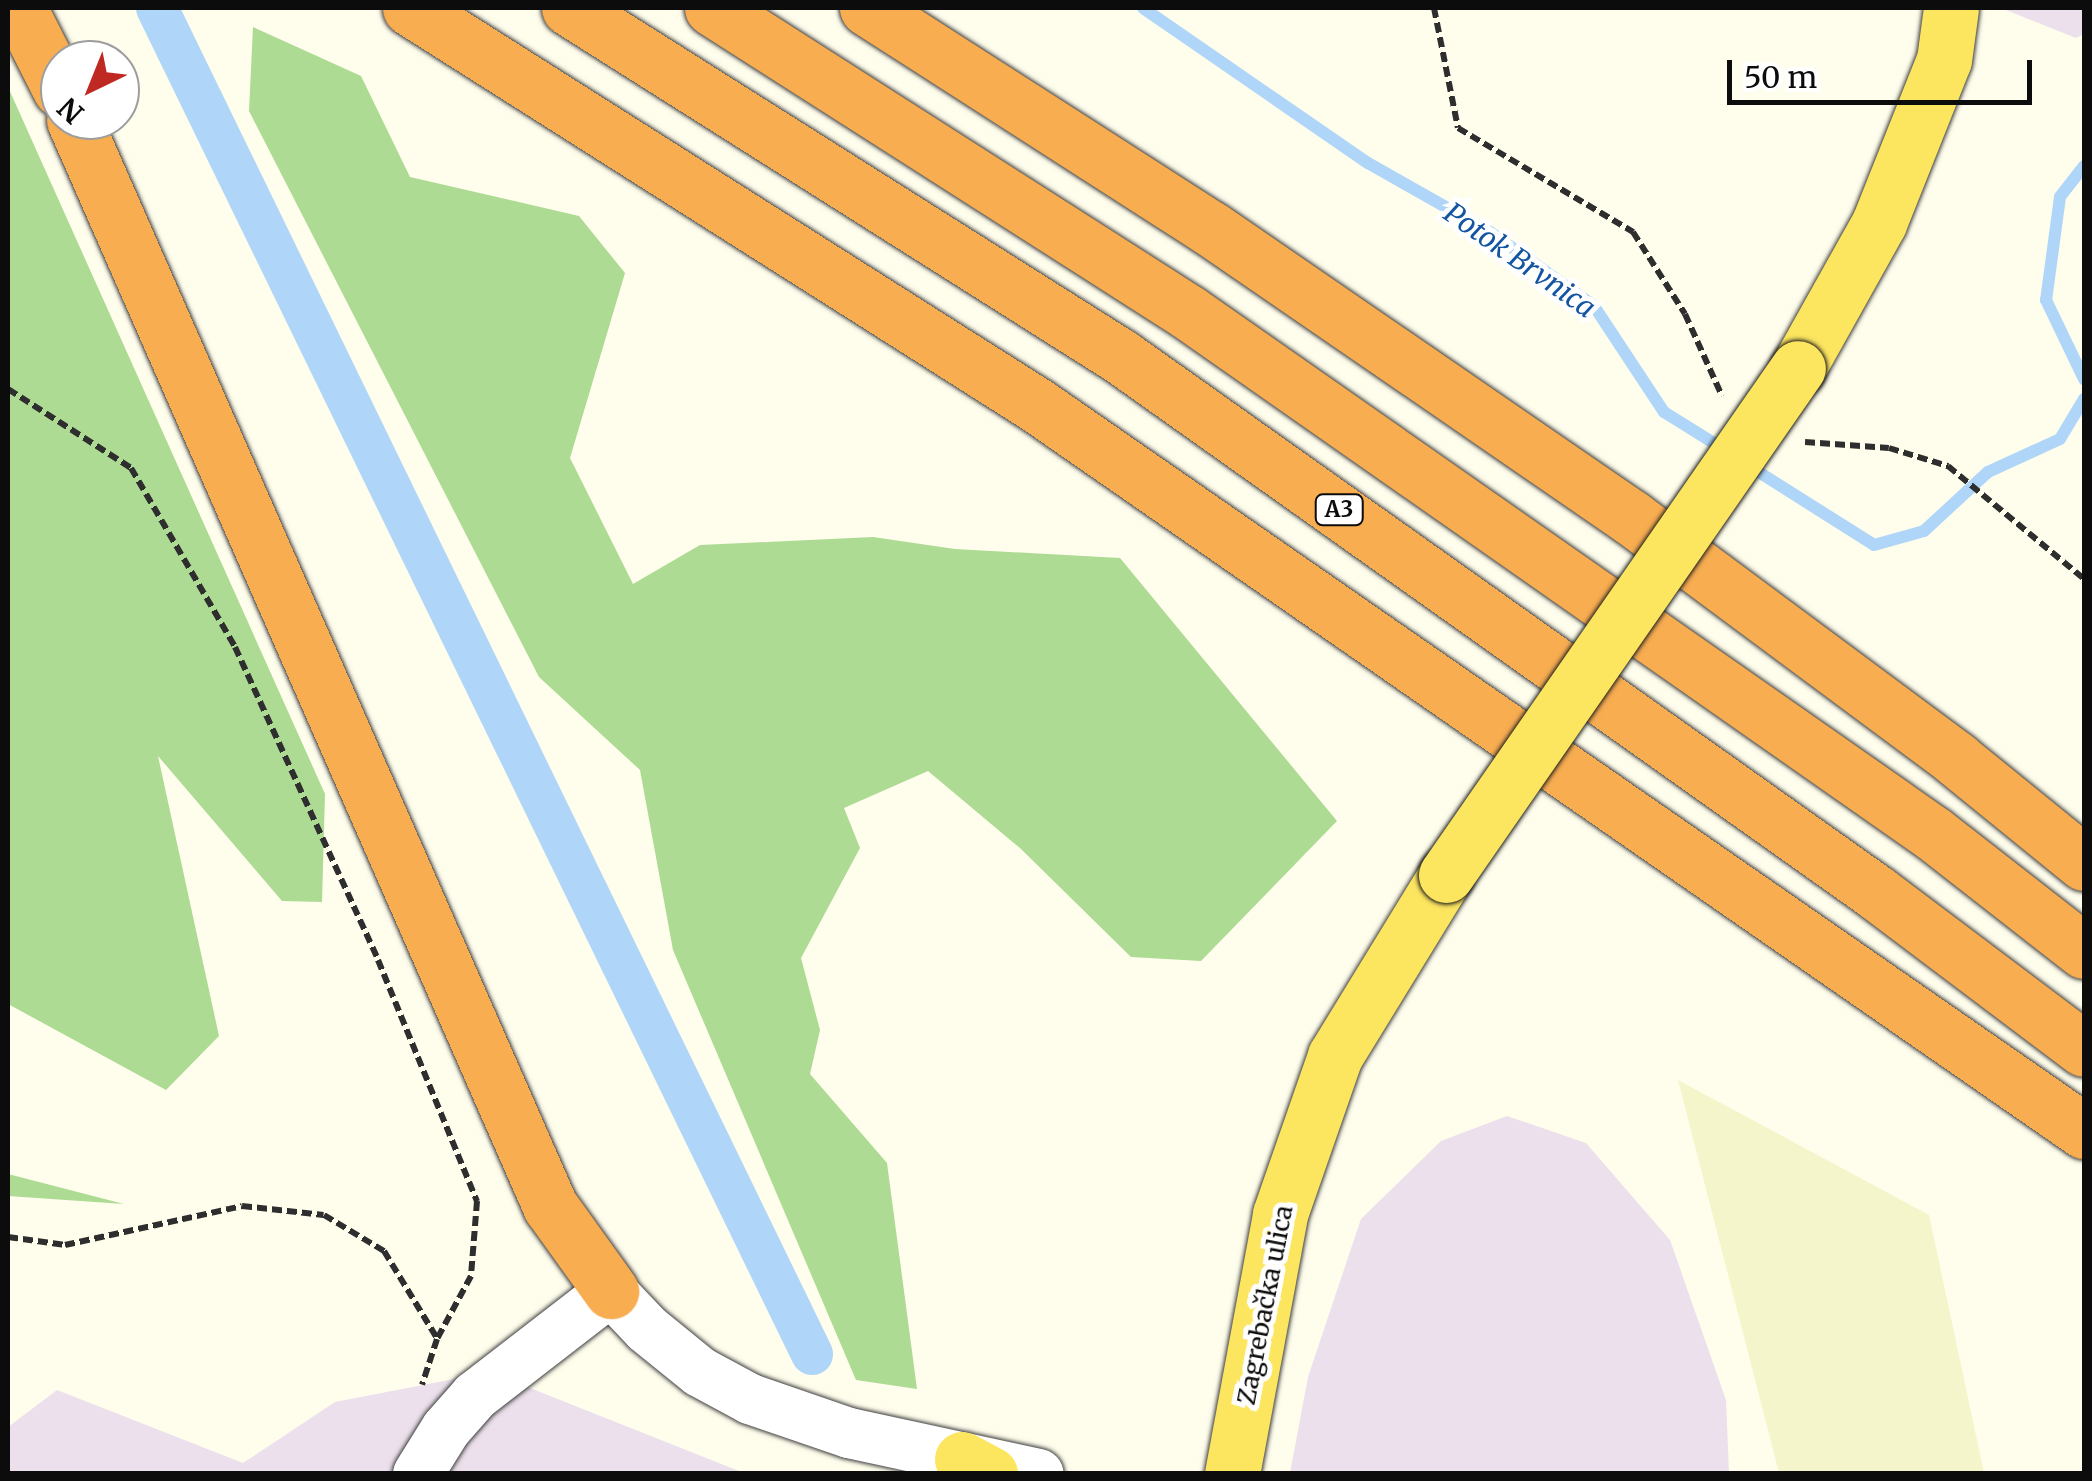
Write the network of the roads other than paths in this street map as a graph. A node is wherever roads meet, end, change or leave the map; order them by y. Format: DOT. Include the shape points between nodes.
graph roads {
  1 [pos="19,8"];
  2 [pos="410,8"];
  3 [pos="569,8"];
  4 [pos="712,8"];
  5 [pos="867,8"];
  6 [pos="1951,8"];
  7 [pos="40,49"];
  8 [pos="83,140"];
  9 [pos="2084,864"];
  10 [pos="2084,951"];
  11 [pos="2084,1050"];
  12 [pos="2084,1132"];
  13 [pos="611,1291"];
  14 [pos="976,1466"];
  15 [pos="418,1474"];
  16 [pos="1040,1474"];
  17 [pos="1232,1474"];
  1 -- 7 [label="highway"];
  2 -- 12 [label="highway" via="1038,406"];
  3 -- 11 [label="highway, A3" via="1120,356 1878,893"];
  4 -- 10 [label="highway" via="1188,312 1934,834"];
  5 -- 9 [label="highway" via="1210,228 1632,518"];
  6 -- 17 [label="main road, Zagrebačka ulica, bridge" via="1944,60 1880,223 1798,368 1446,875 1335,1056 1280,1214"];
  8 -- 13 [label="highway" via="550,1206"];
  13 -- 14 [label="street" via="700,1372 750,1399"];
  13 -- 15 [label="street" via="476,1396"];
  14 -- 16 [label="street"];
}
